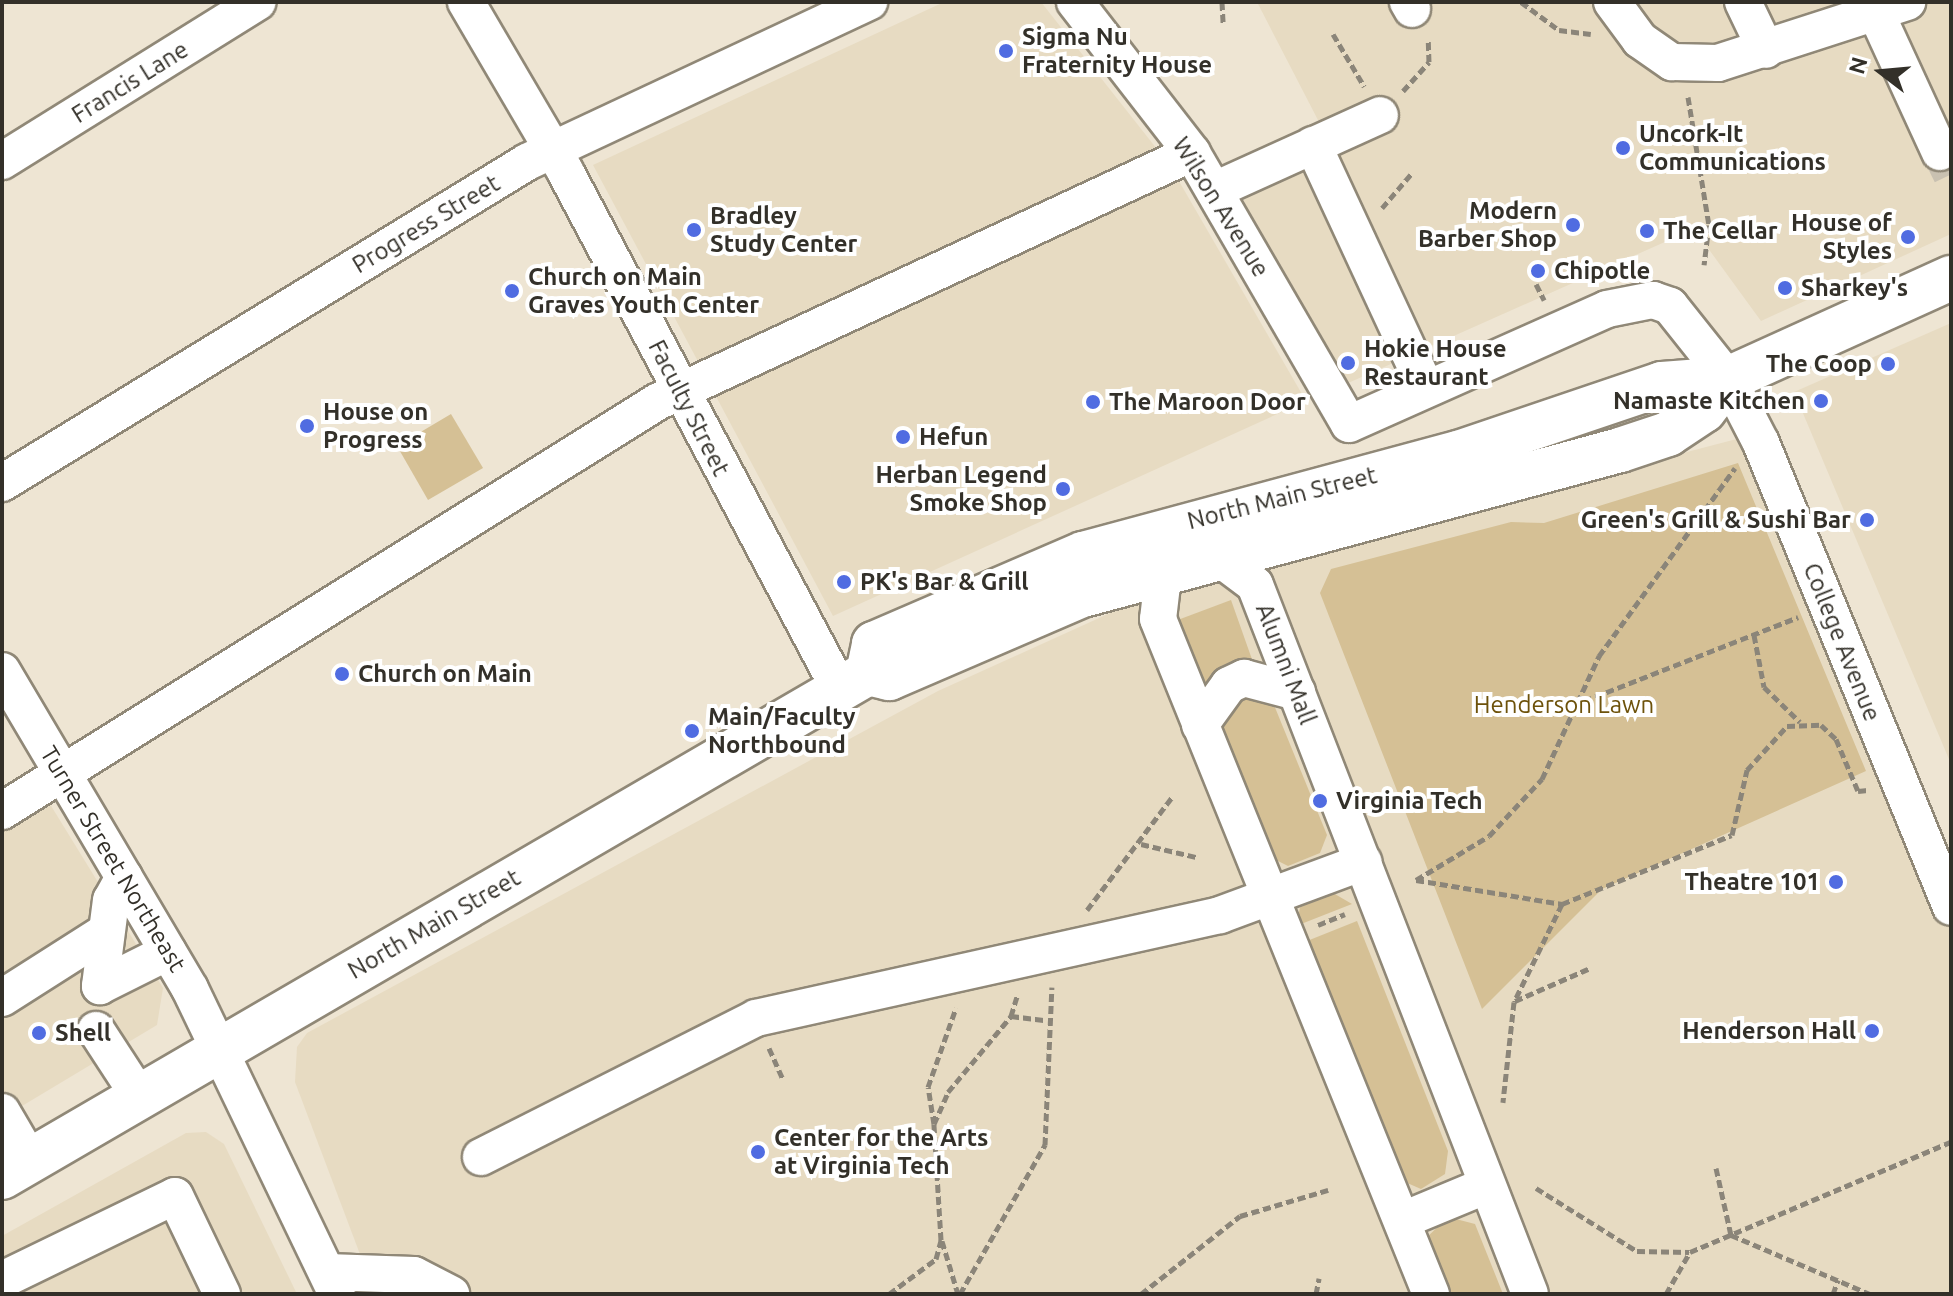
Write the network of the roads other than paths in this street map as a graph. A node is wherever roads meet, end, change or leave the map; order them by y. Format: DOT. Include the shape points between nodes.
graph roads {
  1 [pos="257,2"];
  2 [pos="466,2"];
  3 [pos="869,2"];
  4 [pos="1075,2"];
  5 [pos="1612,2"];
  6 [pos="1743,2"];
  7 [pos="1892,7"];
  8 [pos="1766,50"];
  9 [pos="1380,115"];
  10 [pos="1313,145"];
  11 [pos="552,149"];
  12 [pos="1940,152"];
  13 [pos="1192,153"];
  14 [pos="2,161"];
  15 [pos="1215,190"];
  16 [pos="1951,278"];
  17 [pos="1728,379"];
  18 [pos="1426,388"];
  19 [pos="680,390"];
  20 [pos="1349,424"];
  21 [pos="2,483"];
  22 [pos="1171,525"];
  23 [pos="1221,557"];
  24 [pos="1162,573"];
  25 [pos="2,671"];
  26 [pos="854,682"];
  27 [pos="1297,692"];
  28 [pos="1200,725"];
  29 [pos="63,772"];
  30 [pos="2,811"];
  31 [pos="1363,862"];
  32 [pos="1943,868"];
  33 [pos="124,877"];
  34 [pos="1269,896"];
  35 [pos="1951,907"];
  36 [pos="104,933"];
  37 [pos="168,952"];
  38 [pos="2,998"];
  39 [pos="96,1030"];
  40 [pos="220,1049"];
  41 [pos="139,1096"];
  42 [pos="2,1112"];
  43 [pos="481,1157"];
  44 [pos="16,1168"];
  45 [pos="1487,1185"];
  46 [pos="1403,1220"];
  47 [pos="2,1280"];
  48 [pos="332,1283"];
  49 [pos="222,1294"];
  50 [pos="451,1294"];
  51 [pos="1431,1294"];
  52 [pos="1530,1294"];
  1 -- 14 [label="street, Francis Lane"];
  2 -- 11 [label="street, Faculty Street"];
  3 -- 11 [label="street, Progress Street"];
  4 -- 13 [label="street, Wilson Avenue"];
  5 -- 8 [label="street" via="1640,40 1672,62 1718,63"];
  6 -- 8 [label="street"];
  7 -- 8 [label="street"];
  7 -- 12 [label="street"];
  9 -- 10 [label="street"];
  10 -- 15 [label="street"];
  10 -- 18 [label="street"];
  11 -- 19 [label="street, Faculty Street"];
  11 -- 21 [label="street, Progress Street"];
  13 -- 15 [label="street, Wilson Avenue"];
  13 -- 19 [label="street"];
  15 -- 20 [label="street, Wilson Avenue"];
  16 -- 17 [label="main road, North Main Street"];
  17 -- 18 [label="street, College Avenue" via="1684,321 1653,300 1607,309"];
  17 -- 22 [label="main road, North Main Street" via="1662,384 1458,453"];
  17 -- 23 [label="main road, North Main Street" via="1704,410 1668,434"];
  17 -- 32 [label="street, College Avenue"];
  18 -- 20 [label="street, College Avenue"];
  19 -- 26 [label="street, Faculty Street"];
  19 -- 29 [label="street"];
  22 -- 23 [label="street, Alumni Mall"];
  22 -- 24 [label="street"];
  22 -- 26 [label="main road, North Main Street" via="1043,569 874,644"];
  23 -- 24 [label="main road, North Main Street"];
  23 -- 27 [label="street, Alumni Mall" via="1255,585"];
  24 -- 26 [label="main road, North Main Street" via="1049,605 889,678"];
  24 -- 28 [label="street" via="1158,619"];
  25 -- 29 [label="street, Turner Street Northeast"];
  26 -- 40 [label="main road, North Main Street"];
  27 -- 28 [label="street" via="1244,678 1229,685"];
  27 -- 31 [label="street, Alumni Mall"];
  28 -- 34 [label="street"];
  29 -- 30 [label="street"];
  29 -- 33 [label="street, Turner Street Northeast"];
  31 -- 34 [label="street"];
  31 -- 45 [label="street, Alumni Mall"];
  32 -- 35 [label="street, College Avenue"];
  33 -- 36 [label="street"];
  33 -- 37 [label="street, Turner Street Northeast"];
  34 -- 43 [label="street" via="1220,915 756,1018"];
  34 -- 46 [label="street"];
  36 -- 37 [label="street" via="100,986"];
  36 -- 38 [label="street"];
  37 -- 40 [label="street, Turner Street Northeast"];
  39 -- 41 [label="street"];
  40 -- 41 [label="main road, North Main Street"];
  40 -- 48 [label="street, Turner Street Northeast"];
  41 -- 44 [label="main road, North Main Street"];
  42 -- 44 [label="street"];
  45 -- 46 [label="street"];
  45 -- 52 [label="street, Alumni Mall"];
  46 -- 51 [label="street"];
  47 -- 49 [label="street" via="175,1196"];
  48 -- 50 [label="street" via="414,1275"];
}
